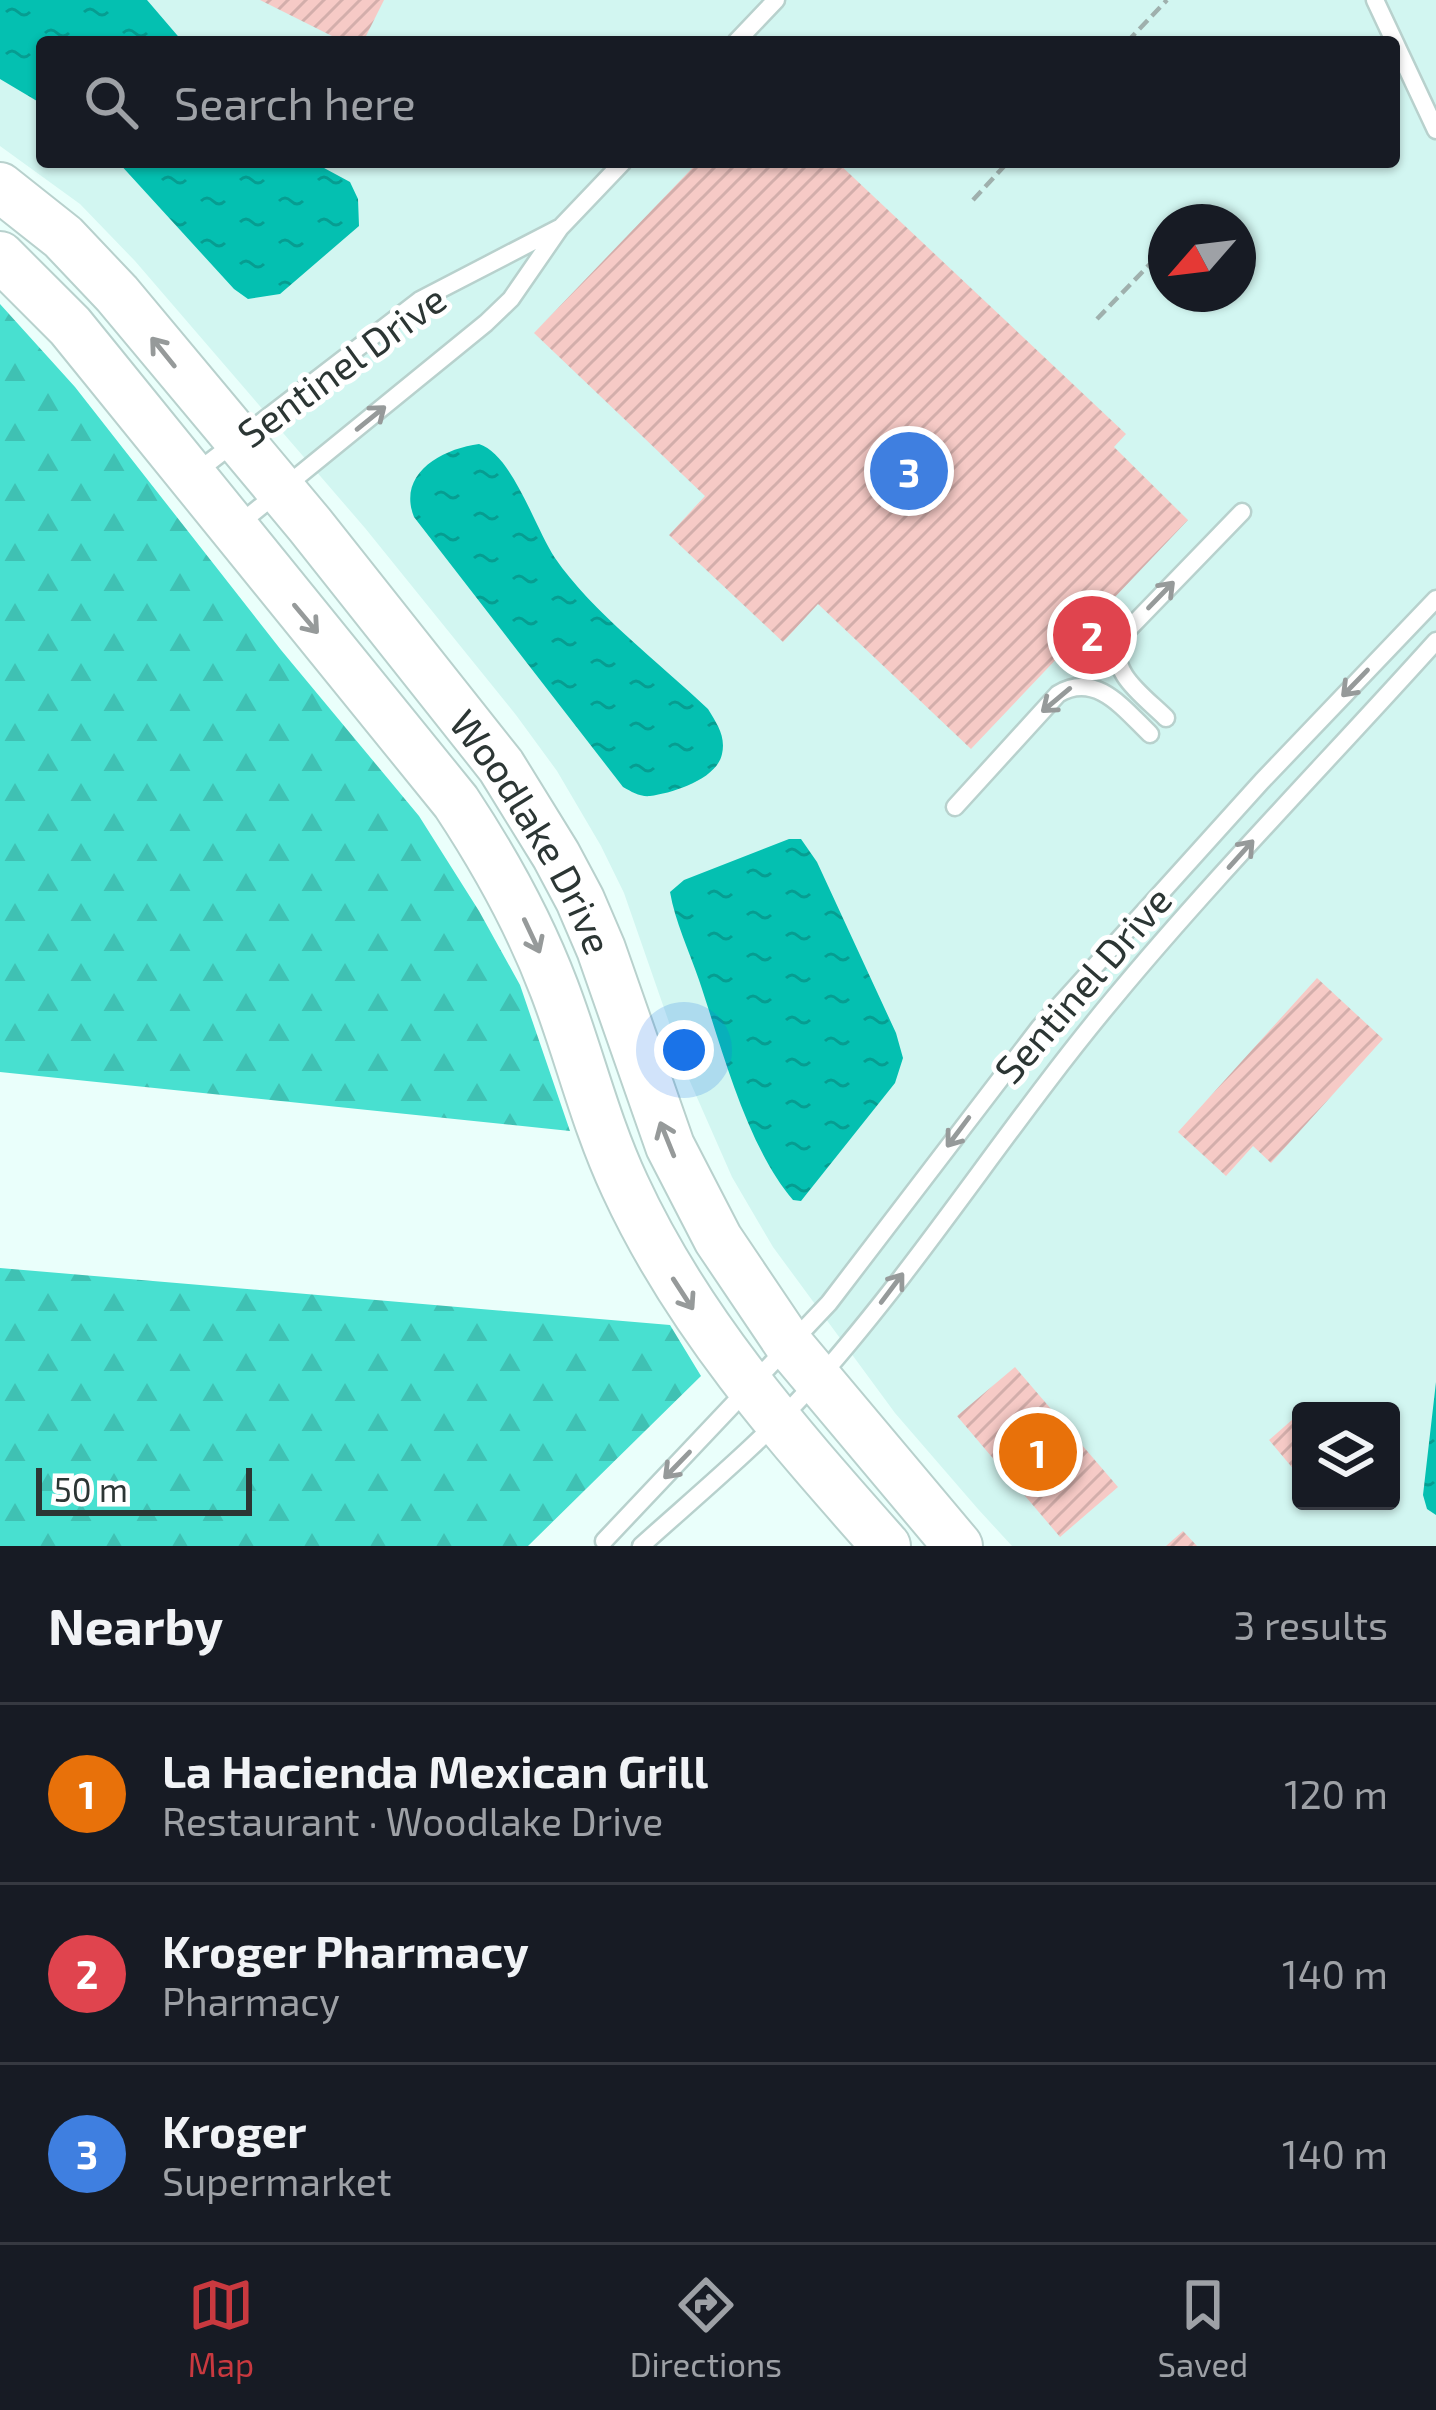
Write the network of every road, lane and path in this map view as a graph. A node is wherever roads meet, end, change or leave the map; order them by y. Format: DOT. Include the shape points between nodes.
graph roads {
  1 [pos="776,0"];
  2 [pos="1167,0"];
  3 [pos="1375,0"];
  4 [pos="742,36"];
  5 [pos="1132,36"];
  6 [pos="1392,36"];
  7 [pos="1400,53"];
  8 [pos="1436,130"];
  9 [pos="616,168"];
  10 [pos="1003,168"];
  11 [pos="0,187"];
  12 [pos="973,200"];
  13 [pos="560,228"];
  14 [pos="0,256"];
  15 [pos="1148,266"];
  16 [pos="1097,319"];
  17 [pos="237,442"];
  18 [pos="190,477"];
  19 [pos="280,490"];
  20 [pos="1242,512"];
  21 [pos="232,529"];
  22 [pos="1436,598"];
  23 [pos="1436,641"];
  24 [pos="1166,718"];
  25 [pos="1150,734"];
  26 [pos="955,807"];
  27 [pos="804,1362"];
  28 [pos="764,1405"];
  29 [pos="604,1541"];
  30 [pos="641,1546"];
  31 [pos="886,1546"];
  32 [pos="958,1546"];
  1 -- 4 [label="lane"];
  2 -- 5 [label="path"];
  3 -- 6 [label="lane"];
  7 -- 8 [label="lane"];
  9 -- 13 [label="lane, Sentinel Drive"];
  10 -- 12 [label="path"];
  17 -- 11 [label="street, Woodlake Drive, one-way" via="87,260"];
  13 -- 17 [label="lane, Sentinel Drive" via="420,300"];
  19 -- 13 [label="lane, Sentinel Drive, one-way" via="486,323"];
  14 -- 18 [label="street, Woodlake Drive" via="70,326"];
  15 -- 16 [label="path"];
  17 -- 18 [label="lane, Sentinel Drive"];
  17 -- 19 [label="street, Woodlake Drive"];
  18 -- 21 [label="street, Woodlake Drive"];
  19 -- 21 [label="lane, Sentinel Drive"];
  27 -- 19 [label="street, Woodlake Drive, one-way" via="691,1192 601,949 530,809"];
  24 -- 20 [label="lane, one-way" via="1121,671 1119,639"];
  21 -- 28 [label="street, Woodlake Drive, one-way" via="485,846 534,939 639,1216 691,1306"];
  22 -- 27 [label="lane, Sentinel Drive, one-way" via="1040,1027 829,1303"];
  27 -- 23 [label="lane, Sentinel Drive, one-way" via="1122,989"];
  25 -- 26 [label="lane, one-way" via="1107,693 1070,687"];
  27 -- 28 [label="lane, Sentinel Drive"];
  27 -- 28 [label="lane, Sentinel Drive"];
  27 -- 32 [label="street, Woodlake Drive"];
  28 -- 29 [label="lane, one-way"];
  28 -- 30 [label="lane"];
  28 -- 31 [label="street, Woodlake Drive"];
}
